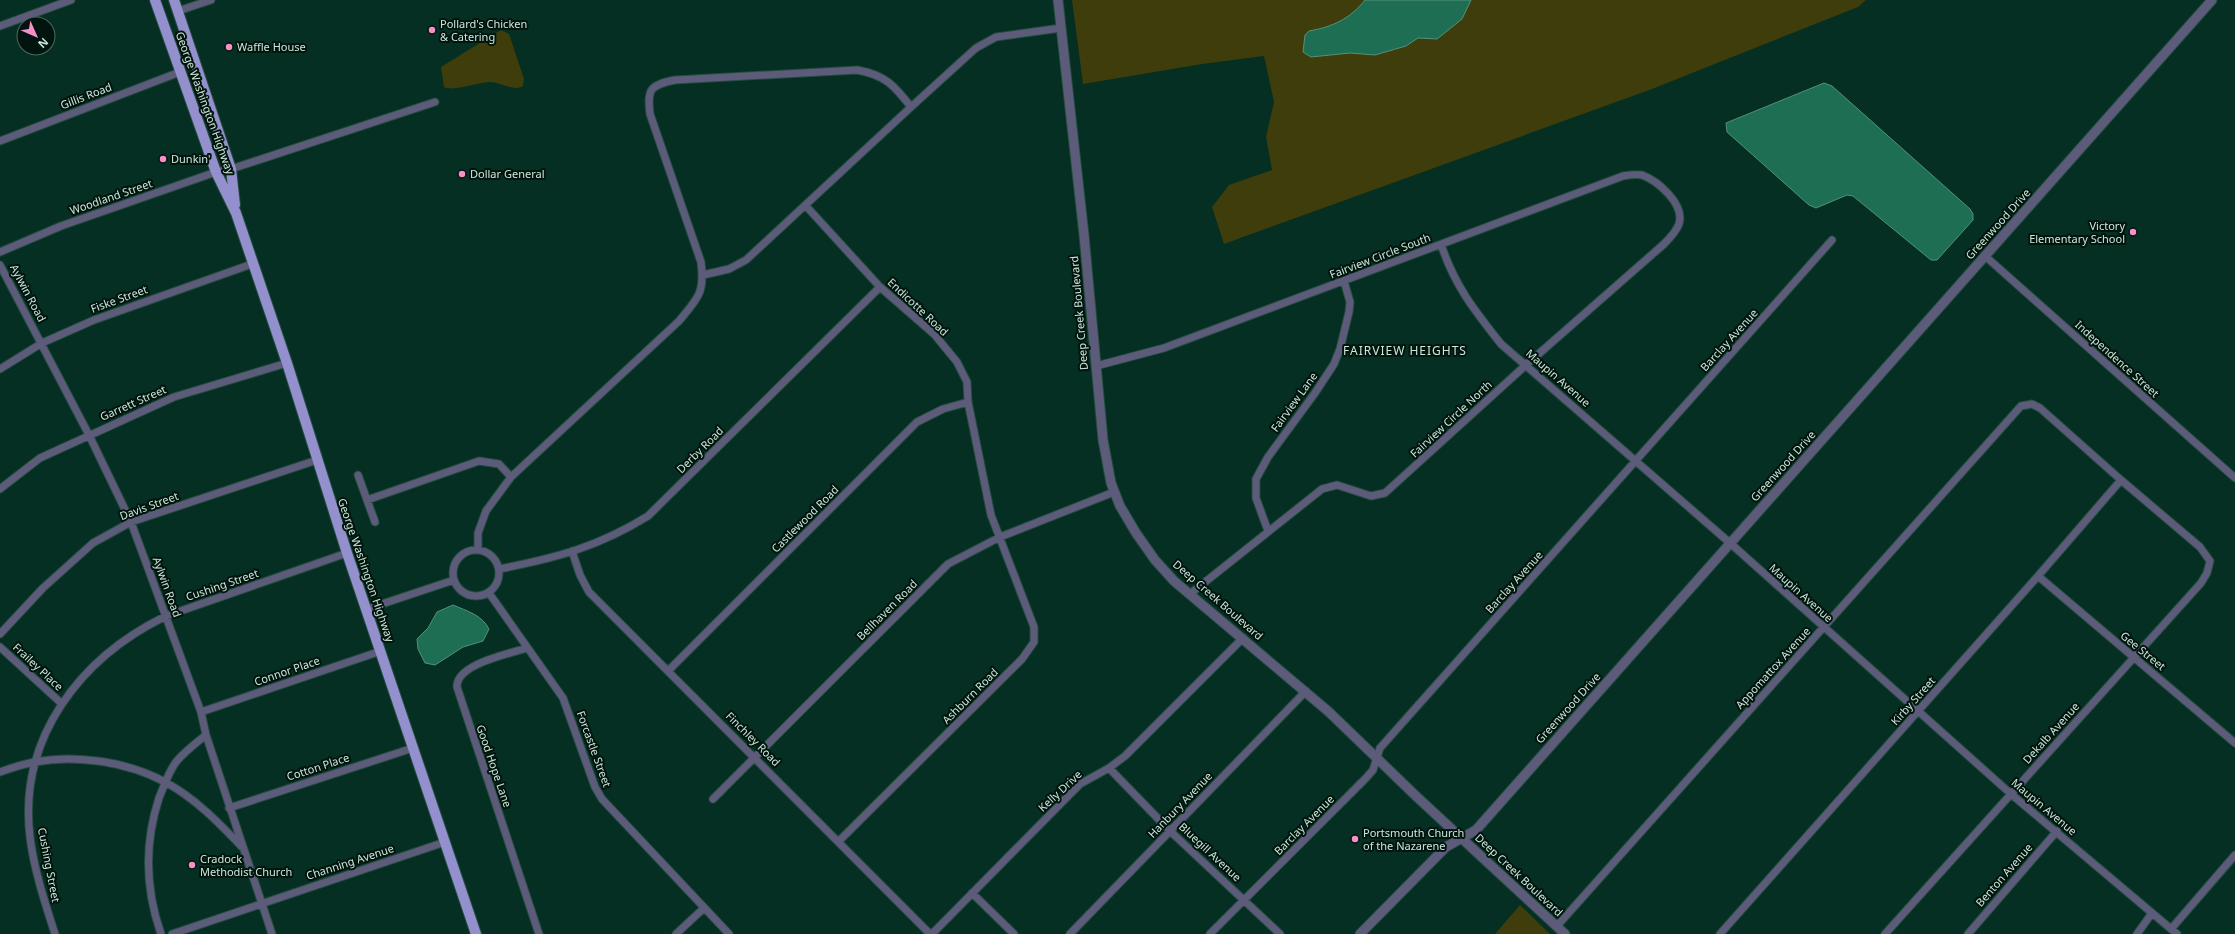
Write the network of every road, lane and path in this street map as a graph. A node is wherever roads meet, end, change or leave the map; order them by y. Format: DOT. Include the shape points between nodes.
graph roads {
  1 [pos="71,0"];
  2 [pos="155,0"];
  3 [pos="174,0"];
  4 [pos="211,0"];
  5 [pos="1058,0"];
  6 [pos="2212,0"];
  7 [pos="178,11"];
  8 [pos="0,26"];
  9 [pos="1061,28"];
  10 [pos="180,72"];
  11 [pos="434,102"];
  12 [pos="911,107"];
  13 [pos="0,141"];
  14 [pos="231,169"];
  15 [pos="216,172"];
  16 [pos="1668,194"];
  17 [pos="806,206"];
  18 [pos="236,213"];
  19 [pos="1832,240"];
  20 [pos="1441,244"];
  21 [pos="0,252"];
  22 [pos="1985,256"];
  23 [pos="252,264"];
  24 [pos="0,265"];
  25 [pos="703,275"];
  26 [pos="1344,281"];
  27 [pos="880,287"];
  28 [pos="42,343"];
  29 [pos="287,363"];
  30 [pos="1526,364"];
  31 [pos="1096,366"];
  32 [pos="0,368"];
  33 [pos="968,402"];
  34 [pos="89,435"];
  35 [pos="317,460"];
  36 [pos="1636,461"];
  37 [pos="358,475"];
  38 [pos="511,477"];
  39 [pos="2235,478"];
  40 [pos="2121,480"];
  41 [pos="0,489"];
  42 [pos="1114,492"];
  43 [pos="368,500"];
  44 [pos="131,522"];
  45 [pos="375,522"];
  46 [pos="1268,531"];
  47 [pos="1000,537"];
  48 [pos="1730,543"];
  49 [pos="478,550"];
  50 [pos="572,551"];
  51 [pos="347,553"];
  52 [pos="499,569"];
  53 [pos="2038,576"];
  54 [pos="454,580"];
  55 [pos="489,593"];
  56 [pos="1190,594"];
  57 [pos="367,609"];
  58 [pos="166,616"];
  59 [pos="1823,628"];
  60 [pos="0,634"];
  61 [pos="1243,638"];
  62 [pos="0,647"];
  63 [pos="527,648"];
  64 [pos="381,651"];
  65 [pos="2132,658"];
  66 [pos="669,670"];
  67 [pos="1306,691"];
  68 [pos="60,703"];
  69 [pos="201,712"];
  70 [pos="1917,712"];
  71 [pos="206,735"];
  72 [pos="2235,743"];
  73 [pos="413,748"];
  74 [pos="755,757"];
  75 [pos="1376,759"];
  76 [pos="35,762"];
  77 [pos="1109,768"];
  78 [pos="0,772"];
  79 [pos="165,782"];
  80 [pos="2011,794"];
  81 [pos="713,799"];
  82 [pos="229,808"];
  83 [pos="1170,831"];
  84 [pos="2057,831"];
  85 [pos="1462,839"];
  86 [pos="839,841"];
  87 [pos="445,842"];
  88 [pos="243,848"];
  89 [pos="2235,855"];
  90 [pos="972,893"];
  91 [pos="1245,900"];
  92 [pos="262,902"];
  93 [pos="704,908"];
  94 [pos="2152,913"];
  95 [pos="1557,926"];
  96 [pos="2174,932"];
  97 [pos="55,934"];
  98 [pos="161,934"];
  99 [pos="172,934"];
  100 [pos="272,934"];
  101 [pos="476,934"];
  102 [pos="539,934"];
  103 [pos="676,934"];
  104 [pos="729,934"];
  105 [pos="931,934"];
  106 [pos="1014,934"];
  107 [pos="1070,934"];
  108 [pos="1210,934"];
  109 [pos="1280,934"];
  110 [pos="1360,934"];
  111 [pos="1565,934"];
  112 [pos="1720,934"];
  113 [pos="1885,934"];
  114 [pos="1968,934"];
  115 [pos="2137,934"];
  1 -- 8 [label="street"];
  2 -- 10 [label="main road, George Washington Highway"];
  3 -- 7 [label="main road, George Washington Highway"];
  4 -- 7 [label="street"];
  5 -- 9 [label="street, Deep Creek Boulevard"];
  6 -- 22 [label="street, Greenwood Drive"];
  7 -- 14 [label="main road, George Washington Highway"];
  9 -- 12 [label="street" via="996,37 976,48"];
  9 -- 31 [label="street, Deep Creek Boulevard"];
  10 -- 13 [label="street, Gillis Road"];
  10 -- 15 [label="main road, George Washington Highway"];
  11 -- 14 [label="street, Woodland Street"];
  12 -- 17 [label="street"];
  12 -- 25 [label="street" via="896,86 876,74 857,70 675,80 651,88 648,97 650,114 702,262"];
  14 -- 15 [label="street, Woodland Street"];
  14 -- 18 [label="main road, George Washington Highway"];
  15 -- 18 [label="main road, George Washington Highway"];
  15 -- 21 [label="street, Woodland Street" via="61,226"];
  16 -- 20 [label="street, Fairview Circle South" via="1641,175 1623,176"];
  16 -- 30 [label="street, Fairview Circle North" via="1679,213 1679,223 1674,234"];
  17 -- 25 [label="street" via="746,260 729,269"];
  17 -- 27 [label="street, Endicotte Road"];
  18 -- 23 [label="main road, George Washington Highway"];
  19 -- 36 [label="street, Barclay Avenue"];
  20 -- 26 [label="street, Fairview Circle South"];
  20 -- 30 [label="street, Maupin Avenue" via="1449,268 1471,307 1501,344"];
  22 -- 39 [label="street, Independence Street"];
  22 -- 48 [label="street, Greenwood Drive"];
  23 -- 28 [label="street, Fiske Street" via="94,320"];
  23 -- 29 [label="main road, George Washington Highway"];
  24 -- 28 [label="street, Aylwin Road"];
  25 -- 38 [label="street" via="699,296 679,321"];
  26 -- 31 [label="street, Fairview Circle South" via="1164,348"];
  26 -- 46 [label="street, Fairview Lane" via="1350,302 1349,312 1334,364 1272,451 1256,479 1256,498"];
  27 -- 33 [label="street, Endicotte Road" via="934,334 957,362 967,382"];
  27 -- 50 [label="street, Derby Road" via="648,516 622,532 583,549"];
  28 -- 32 [label="street, Fiske Street"];
  28 -- 34 [label="street, Aylwin Road"];
  29 -- 34 [label="street, Garrett Street" via="174,397"];
  29 -- 35 [label="main road, George Washington Highway"];
  30 -- 36 [label="street, Maupin Avenue"];
  30 -- 46 [label="street, Fairview Circle North" via="1385,493 1371,496 1343,486 1331,485 1312,496"];
  31 -- 42 [label="street, Deep Creek Boulevard" via="1103,440"];
  33 -- 47 [label="street, Endicotte Road" via="987,499"];
  33 -- 66 [label="street, Castlewood Road" via="944,409 917,422"];
  34 -- 41 [label="street, Garrett Street" via="40,458"];
  34 -- 44 [label="street, Aylwin Road"];
  35 -- 44 [label="street, Davis Street"];
  35 -- 51 [label="main road, George Washington Highway"];
  36 -- 48 [label="street, Maupin Avenue"];
  36 -- 75 [label="street, Barclay Avenue" via="1380,748"];
  37 -- 43 [label="street"];
  38 -- 43 [label="street" via="499,464 479,461"];
  38 -- 49 [label="street" via="486,510 478,533"];
  40 -- 53 [label="street, Kirby Street"];
  40 -- 59 [label="street, Appomattox Avenue" via="2040,408 2032,404 2021,406"];
  40 -- 65 [label="street, Dekalb Avenue" via="2200,547 2210,561 2201,583"];
  42 -- 47 [label="street, Bellhaven Road"];
  42 -- 56 [label="street, Deep Creek Boulevard" via="1120,506 1155,560 1174,582"];
  43 -- 45 [label="street"];
  44 -- 58 [label="street, Aylwin Road"];
  44 -- 60 [label="street, Davis Street" via="93,543 43,588"];
  46 -- 56 [label="street, Fairview Circle North"];
  47 -- 74 [label="street, Bellhaven Road" via="948,564"];
  47 -- 86 [label="street, Ashburn Road" via="1034,626 1034,642 1022,659"];
  48 -- 59 [label="street, Maupin Avenue"];
  48 -- 85 [label="street, Greenwood Drive" via="1476,830"];
  49 -- 52 [label="street" via="492,556"];
  49 -- 54 [label="street" via="464,554 458,559 454,565"];
  50 -- 52 [label="street, Derby Road"];
  50 -- 66 [label="street, Finchley Road" via="589,592"];
  51 -- 57 [label="main road, George Washington Highway"];
  51 -- 58 [label="street, Cushing Street"];
  52 -- 55 [label="street" via="498,583"];
  53 -- 65 [label="street, Gee Street"];
  53 -- 70 [label="street, Kirby Street"];
  54 -- 55 [label="street" via="462,592 468,595 482,596"];
  54 -- 57 [label="street"];
  55 -- 63 [label="street, Forcastle Street"];
  56 -- 61 [label="street, Deep Creek Boulevard"];
  57 -- 64 [label="main road, George Washington Highway"];
  58 -- 68 [label="street, Cushing Street" via="142,628 110,651 83,676"];
  58 -- 69 [label="street, Aylwin Road"];
  59 -- 70 [label="street, Maupin Avenue"];
  59 -- 95 [label="street, Appomattox Avenue"];
  61 -- 67 [label="street, Deep Creek Boulevard"];
  61 -- 77 [label="street, Kelly Drive" via="1125,756"];
  62 -- 68 [label="street, Frailey Place"];
  63 -- 93 [label="street, Forcastle Street" via="563,698 595,787 602,799"];
  63 -- 102 [label="street, Good Hope Lane" via="467,668 459,677 456,687"];
  64 -- 69 [label="street, Connor Place"];
  64 -- 73 [label="main road, George Washington Highway"];
  65 -- 72 [label="street, Gee Street"];
  65 -- 80 [label="street, Dekalb Avenue"];
  66 -- 74 [label="street, Finchley Road"];
  67 -- 75 [label="street, Deep Creek Boulevard"];
  67 -- 83 [label="street, Hanbury Avenue"];
  68 -- 76 [label="street, Cushing Street"];
  69 -- 71 [label="street, Aylwin Road"];
  70 -- 80 [label="street, Maupin Avenue"];
  70 -- 112 [label="street, Kirby Street"];
  71 -- 79 [label="street" via="176,762"];
  71 -- 82 [label="street, Aylwin Road"];
  73 -- 82 [label="street, Cotton Place"];
  73 -- 87 [label="main road, George Washington Highway"];
  74 -- 81 [label="street, Bellhaven Road"];
  74 -- 86 [label="street, Finchley Road"];
  75 -- 85 [label="street, Deep Creek Boulevard"];
  75 -- 91 [label="street, Barclay Avenue" via="1373,770 1366,778"];
  76 -- 78 [label="street"];
  76 -- 79 [label="street" via="73,758 126,767"];
  76 -- 97 [label="street, Cushing Street" via="30,792 30,836 44,901"];
  77 -- 83 [label="street, Bluegill Avenue"];
  77 -- 90 [label="street, Kelly Drive" via="1080,784"];
  79 -- 88 [label="street" via="216,820"];
  79 -- 98 [label="street" via="154,815 148,845 148,882 152,908"];
  80 -- 84 [label="street, Maupin Avenue"];
  80 -- 113 [label="street, Dekalb Avenue"];
  82 -- 88 [label="street, Aylwin Road"];
  83 -- 91 [label="street, Bluegill Avenue"];
  83 -- 107 [label="street, Hanbury Avenue"];
  84 -- 94 [label="street, Maupin Avenue"];
  84 -- 114 [label="street, Benton Avenue"];
  85 -- 95 [label="street, Deep Creek Boulevard"];
  85 -- 110 [label="street, Greenwood Drive" via="1446,847"];
  86 -- 105 [label="street, Finchley Road"];
  87 -- 92 [label="street, Channing Avenue"];
  87 -- 101 [label="main road, George Washington Highway"];
  88 -- 92 [label="street, Aylwin Road"];
  89 -- 96 [label="street"];
  90 -- 105 [label="street, Kelly Drive"];
  90 -- 106 [label="street"];
  91 -- 108 [label="street, Barclay Avenue"];
  91 -- 109 [label="street, Bluegill Avenue"];
  92 -- 99 [label="street, Channing Avenue"];
  92 -- 100 [label="street, Aylwin Road"];
  93 -- 103 [label="street"];
  93 -- 104 [label="street, Forcastle Street"];
  94 -- 96 [label="street, Maupin Avenue"];
  94 -- 115 [label="street"];
  95 -- 111 [label="street, Deep Creek Boulevard"];
}
